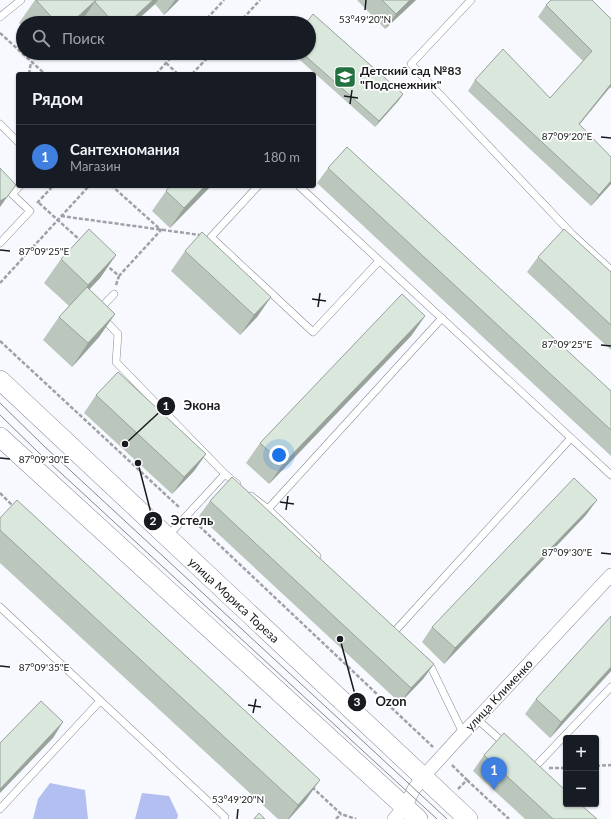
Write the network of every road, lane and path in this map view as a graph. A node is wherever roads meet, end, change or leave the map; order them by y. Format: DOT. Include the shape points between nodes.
graph roads {
  1 [pos="21,0"];
  2 [pos="224,0"];
  3 [pos="260,0"];
  4 [pos="471,0"];
  5 [pos="209,16"];
  6 [pos="245,16"];
  7 [pos="0,17"];
  8 [pos="0,33"];
  9 [pos="16,47"];
  10 [pos="169,60"];
  11 [pos="205,60"];
  12 [pos="31,61"];
  13 [pos="166,63"];
  14 [pos="29,72"];
  15 [pos="43,72"];
  16 [pos="158,72"];
  17 [pos="176,72"];
  18 [pos="194,72"];
  19 [pos="0,124"];
  20 [pos="16,140"];
  21 [pos="18,188"];
  22 [pos="51,188"];
  23 [pos="87,188"];
  24 [pos="114,188"];
  25 [pos="256,188"];
  26 [pos="301,188"];
  27 [pos="38,202"];
  28 [pos="30,211"];
  29 [pos="61,216"];
  30 [pos="58,220"];
  31 [pos="161,230"];
  32 [pos="211,237"];
  33 [pos="0,243"];
  34 [pos="86,246"];
  35 [pos="102,261"];
  36 [pos="379,261"];
  37 [pos="611,270"];
  38 [pos="0,283"];
  39 [pos="114,294"];
  40 [pos="442,318"];
  41 [pos="0,341"];
  42 [pos="0,380"];
  43 [pos="0,437"];
  44 [pos="571,438"];
  45 [pos="225,474"];
  46 [pos="611,475"];
  47 [pos="0,493"];
  48 [pos="17,510"];
  49 [pos="268,510"];
  50 [pos="187,515"];
  51 [pos="167,537"];
  52 [pos="320,559"];
  53 [pos="611,575"];
  54 [pos="0,607"];
  55 [pos="389,626"];
  56 [pos="421,656"];
  57 [pos="611,688"];
  58 [pos="100,701"];
  59 [pos="477,719"];
  60 [pos="463,733"];
  61 [pos="511,749"];
  62 [pos="442,756"];
  63 [pos="611,765"];
  64 [pos="599,766"];
  65 [pos="533,769"];
  66 [pos="423,777"];
  67 [pos="467,780"];
  68 [pos="312,786"];
  69 [pos="0,809"];
  70 [pos="341,814"];
  71 [pos="406,815"];
  72 [pos="224,819"];
  73 [pos="336,819"];
  74 [pos="356,819"];
  75 [pos="468,819"];
  76 [pos="509,819"];
  1 -- 7 [label="lane"];
  2 -- 5 [label="path"];
  3 -- 6 [label="path"];
  4 -- 37 [label="lane" via="411,64 572,234"];
  8 -- 9 [label="path"];
  10 -- 13 [label="path"];
  11 -- 18 [label="path"];
  12 -- 14 [label="path"];
  12 -- 15 [label="path"];
  13 -- 16 [label="path"];
  13 -- 17 [label="path"];
  19 -- 20 [label="lane"];
  21 -- 28 [label="lane" via="12,194"];
  22 -- 27 [label="path"];
  23 -- 29 [label="path"];
  24 -- 31 [label="path"];
  25 -- 32 [label="lane"];
  26 -- 36 [label="lane"];
  27 -- 28 [label="path"];
  27 -- 30 [label="path"];
  28 -- 33 [label="lane"];
  29 -- 30 [label="path"];
  29 -- 31 [label="path"];
  30 -- 34 [label="path"];
  30 -- 38 [label="path"];
  31 -- 32 [label="path"];
  31 -- 35 [label="path" via="119,276"];
  32 -- 36 [label="lane" via="313,332"];
  36 -- 40 [label="lane"];
  39 -- 45 [label="lane" via="97,312 118,334 116,362"];
  40 -- 44 [label="lane"];
  40 -- 49 [label="lane"];
  41 -- 50 [label="path"];
  42 -- 51 [label="street, улица Мориса Тореза"];
  43 -- 71 [label="street"];
  44 -- 46 [label="lane"];
  44 -- 55 [label="lane" via="398,634"];
  45 -- 49 [label="lane"];
  45 -- 50 [label="lane"];
  47 -- 48 [label="path"];
  49 -- 52 [label="lane"];
  50 -- 51 [label="lane"];
  50 -- 62 [label="path"];
  51 -- 66 [label="street, улица Мориса Тореза"];
  53 -- 59 [label="street, улица Клименко"];
  54 -- 58 [label="lane"];
  56 -- 60 [label="lane" via="431,666"];
  57 -- 65 [label="lane"];
  58 -- 69 [label="lane"];
  58 -- 72 [label="lane" via="225,817"];
  59 -- 60 [label="street, улица Клименко"];
  59 -- 61 [label="lane"];
  60 -- 62 [label="street, улица Клименко"];
  62 -- 66 [label="street, улица Клименко"];
  63 -- 64 [label="path"];
  66 -- 71 [label="street, улица Клименко" via="414,789"];
  66 -- 75 [label="street, улица Мориса Тореза"];
  67 -- 76 [label="path"];
  68 -- 70 [label="path"];
  70 -- 73 [label="path"];
  70 -- 74 [label="path"];
}
